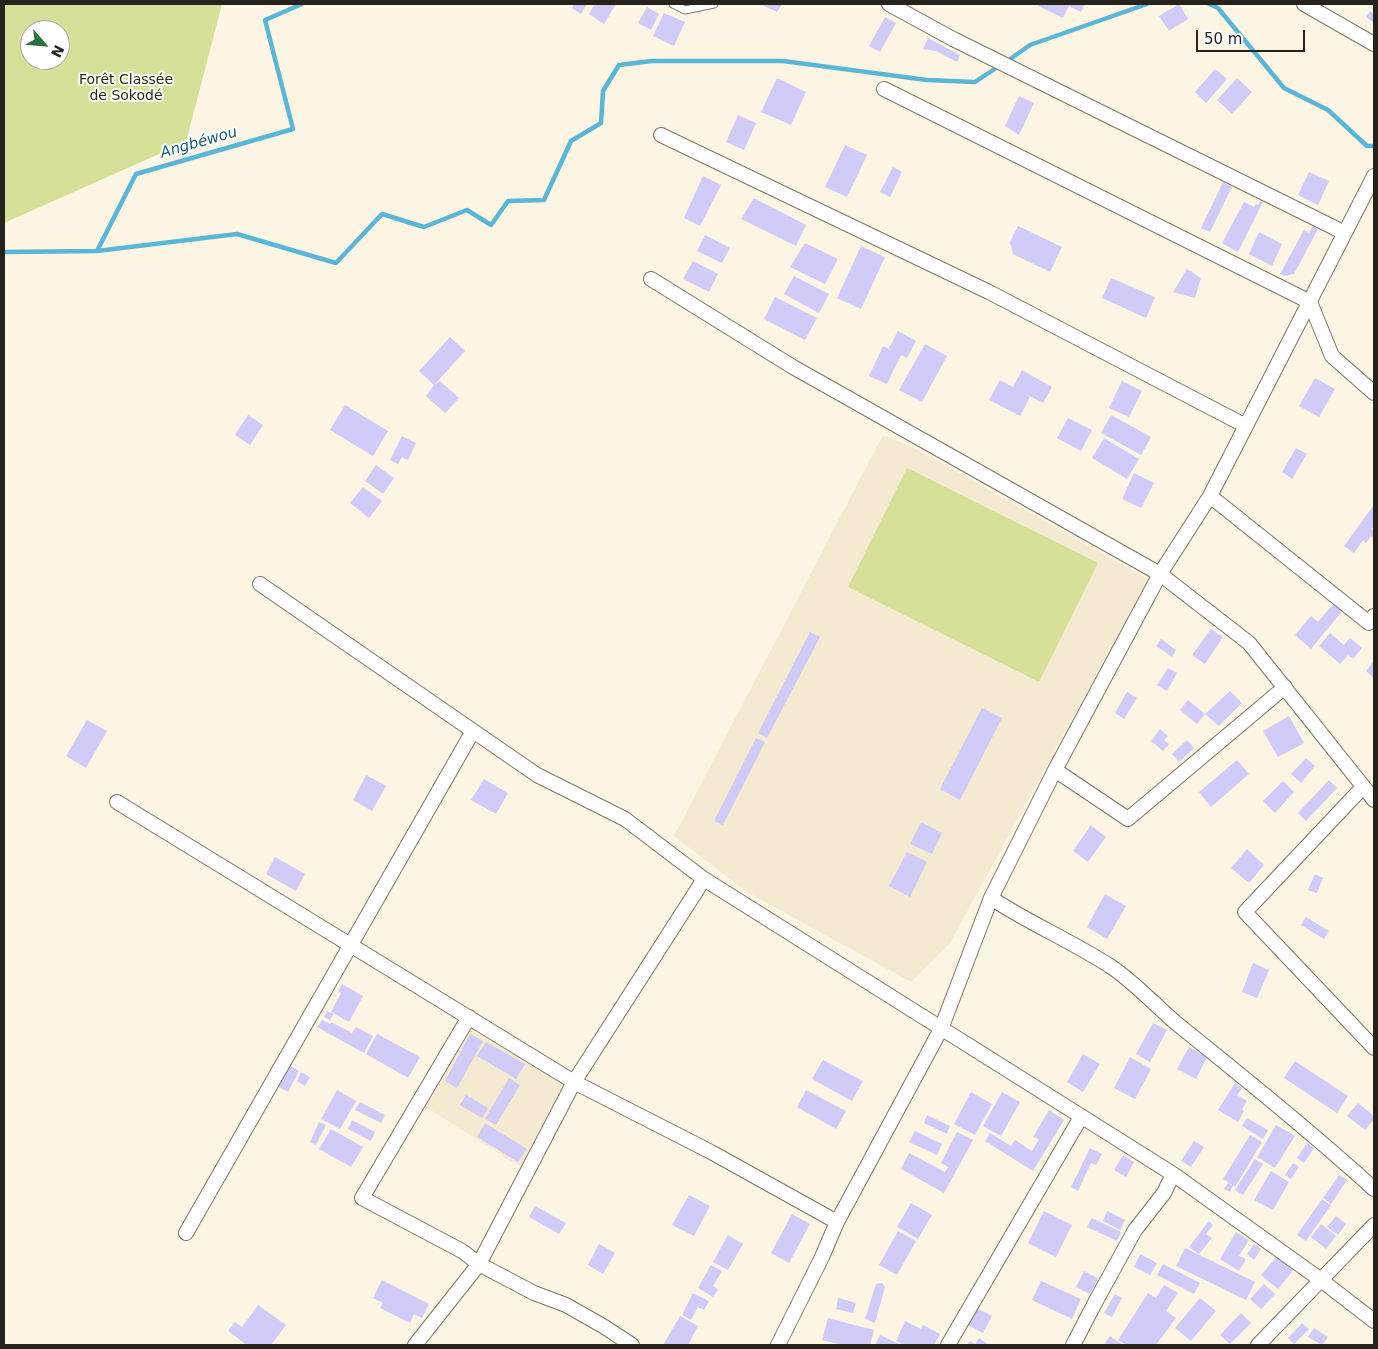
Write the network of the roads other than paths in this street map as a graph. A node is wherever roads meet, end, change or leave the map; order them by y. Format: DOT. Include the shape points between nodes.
graph roads {
  1 [pos="673,4"];
  2 [pos="714,4"];
  3 [pos="889,4"];
  4 [pos="1304,4"];
  5 [pos="1374,44"];
  6 [pos="884,89"];
  7 [pos="661,135"];
  8 [pos="1374,176"];
  9 [pos="1345,233"];
  10 [pos="651,280"];
  11 [pos="1310,302"];
  12 [pos="1374,393"];
  13 [pos="1246,426"];
  14 [pos="1210,496"];
  15 [pos="1160,574"];
  16 [pos="260,584"];
  17 [pos="1372,623"];
  18 [pos="1285,687"];
  19 [pos="473,731"];
  20 [pos="1055,770"];
  21 [pos="1363,787"];
  22 [pos="1374,800"];
  23 [pos="116,802"];
  24 [pos="704,879"];
  25 [pos="991,898"];
  26 [pos="351,945"];
  27 [pos="469,1017"];
  28 [pos="941,1029"];
  29 [pos="1374,1048"];
  30 [pos="574,1082"];
  31 [pos="1081,1116"];
  32 [pos="1172,1174"];
  33 [pos="1374,1189"];
  34 [pos="837,1222"];
  35 [pos="1374,1225"];
  36 [pos="186,1233"];
  37 [pos="479,1264"];
  38 [pos="1321,1280"];
  39 [pos="1374,1321"];
  40 [pos="415,1345"];
  41 [pos="632,1345"];
  42 [pos="778,1345"];
  43 [pos="948,1345"];
  44 [pos="1073,1345"];
  45 [pos="1258,1345"];
  1 -- 2 [label="lane" via="684,10"];
  3 -- 9 [label="street" via="962,44"];
  4 -- 5 [label="street"];
  6 -- 11 [label="street"];
  7 -- 13 [label="street" via="989,292"];
  8 -- 9 [label="street"];
  9 -- 11 [label="street"];
  10 -- 15 [label="street" via="793,367"];
  11 -- 12 [label="street" via="1332,356"];
  11 -- 13 [label="street"];
  13 -- 14 [label="street"];
  14 -- 15 [label="street"];
  14 -- 17 [label="street"];
  15 -- 18 [label="street" via="1249,643"];
  15 -- 20 [label="street"];
  16 -- 19 [label="street"];
  18 -- 20 [label="street" via="1128,819"];
  18 -- 21 [label="street"];
  19 -- 24 [label="street" via="537,775 625,819"];
  19 -- 26 [label="street"];
  20 -- 25 [label="street"];
  21 -- 22 [label="street"];
  21 -- 29 [label="street" via="1245,912"];
  23 -- 26 [label="street"];
  24 -- 28 [label="street"];
  24 -- 30 [label="street"];
  25 -- 28 [label="street"];
  25 -- 33 [label="street" via="1012,913 1113,968"];
  26 -- 27 [label="street"];
  26 -- 36 [label="street"];
  27 -- 30 [label="street"];
  27 -- 37 [label="street" via="362,1198"];
  28 -- 31 [label="street"];
  28 -- 34 [label="street"];
  30 -- 34 [label="street"];
  30 -- 37 [label="street"];
  31 -- 32 [label="street"];
  31 -- 43 [label="street"];
  32 -- 38 [label="street"];
  32 -- 44 [label="street" via="1164,1193 1135,1230"];
  34 -- 42 [label="street"];
  35 -- 38 [label="street"];
  37 -- 40 [label="street"];
  37 -- 41 [label="street" via="566,1306"];
  38 -- 39 [label="street"];
  38 -- 45 [label="street"];
}
